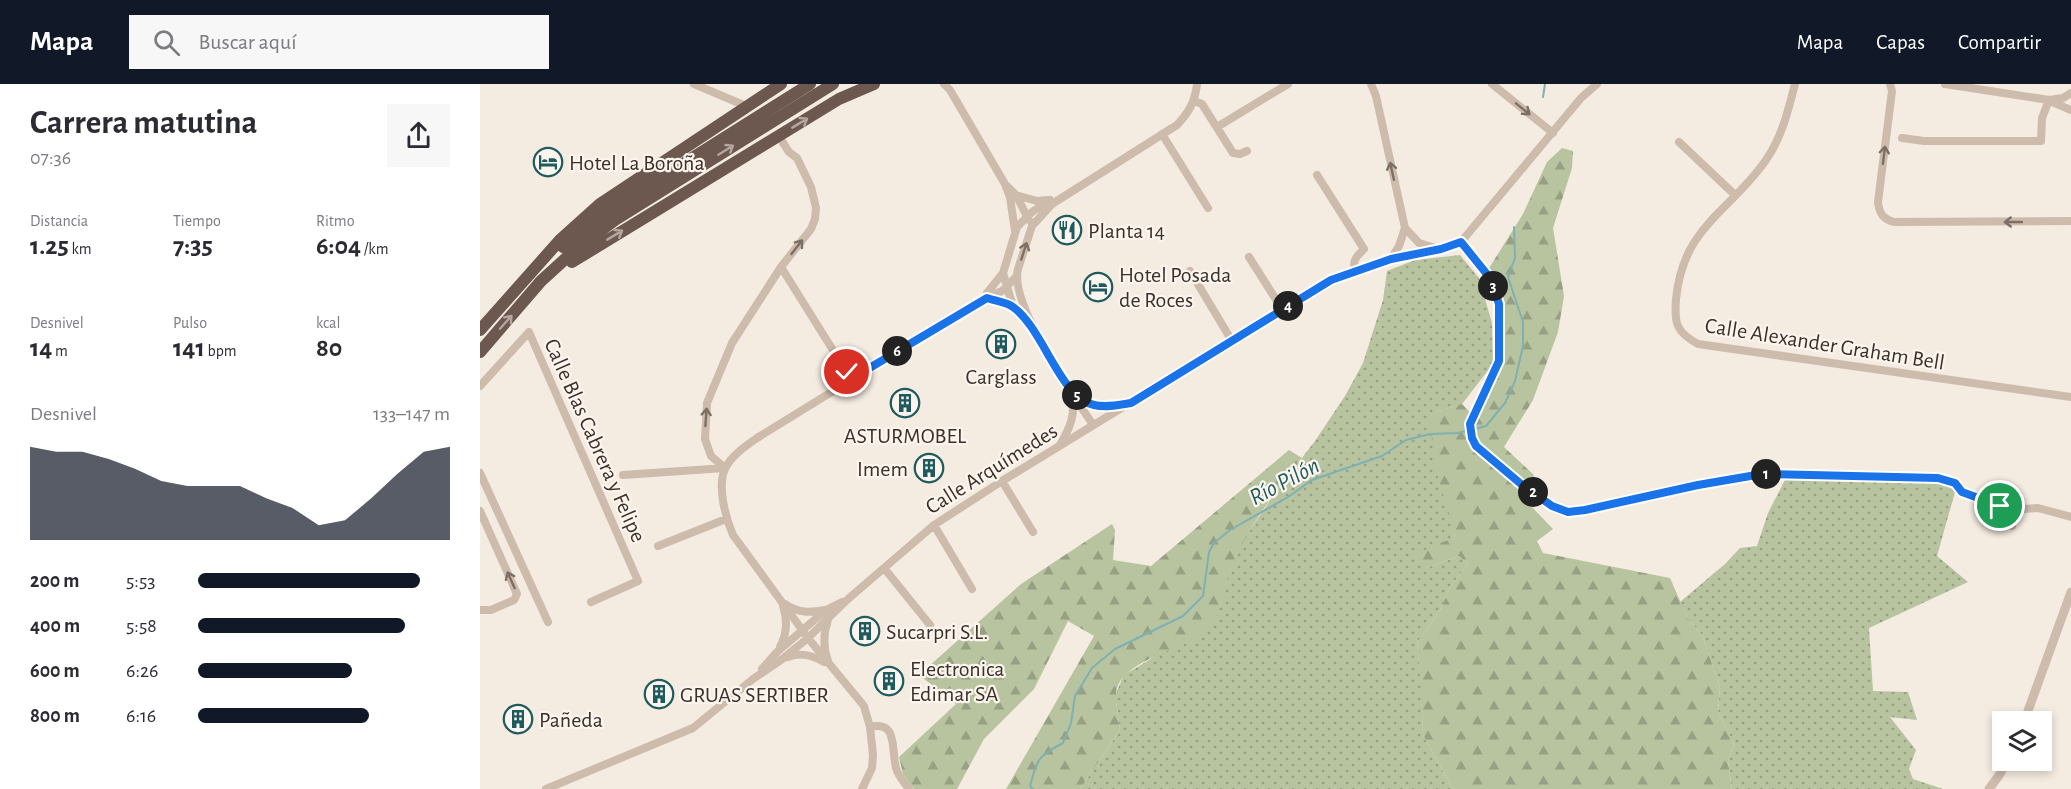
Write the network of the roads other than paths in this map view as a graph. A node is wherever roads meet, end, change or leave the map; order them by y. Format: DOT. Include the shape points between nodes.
graph roads {
  1 [pos="694,84"];
  2 [pos="780,84"];
  3 [pos="810,84"];
  4 [pos="833,84"];
  5 [pos="874,84"];
  6 [pos="1197,84"];
  7 [pos="1288,84"];
  8 [pos="1371,84"];
  9 [pos="1492,84"];
  10 [pos="1597,84"];
  11 [pos="1795,84"];
  12 [pos="1898,84"];
  13 [pos="1945,84"];
  14 [pos="947,86"];
  15 [pos="1891,88"];
  16 [pos="2071,93"];
  17 [pos="2049,100"];
  18 [pos="1194,101"];
  19 [pos="747,106"];
  20 [pos="2071,110"];
  21 [pos="1217,127"];
  22 [pos="1553,133"];
  23 [pos="1162,134"];
  24 [pos="778,135"];
  25 [pos="1902,138"];
  26 [pos="1679,142"];
  27 [pos="1247,151"];
  28 [pos="1317,175"];
  29 [pos="1735,195"];
  30 [pos="1013,196"];
  31 [pos="1054,199"];
  32 [pos="1208,208"];
  33 [pos="1028,216"];
  34 [pos="1038,218"];
  35 [pos="2071,221"];
  36 [pos="1032,226"];
  37 [pos="1404,228"];
  38 [pos="1016,231"];
  39 [pos="1461,242"];
  40 [pos="1441,249"];
  41 [pos="1249,257"];
  42 [pos="1391,259"];
  43 [pos="782,267"];
  44 [pos="1190,271"];
  45 [pos="1355,271"];
  46 [pos="1003,273"];
  47 [pos="525,277"];
  48 [pos="1016,277"];
  49 [pos="1006,287"];
  50 [pos="533,292"];
  51 [pos="985,297"];
  52 [pos="1013,307"];
  53 [pos="1282,309"];
  54 [pos="1024,310"];
  55 [pos="1028,321"];
  56 [pos="480,330"];
  57 [pos="1232,341"];
  58 [pos="480,352"];
  59 [pos="851,379"];
  60 [pos="480,386"];
  61 [pos="1071,390"];
  62 [pos="2071,397"];
  63 [pos="1131,403"];
  64 [pos="1093,425"];
  65 [pos="1059,446"];
  66 [pos="725,468"];
  67 [pos="480,473"];
  68 [pos="622,475"];
  69 [pos="1002,481"];
  70 [pos="2010,510"];
  71 [pos="480,511"];
  72 [pos="2071,517"];
  73 [pos="726,519"];
  74 [pos="934,525"];
  75 [pos="2012,526"];
  76 [pos="1033,532"];
  77 [pos="658,546"];
  78 [pos="884,568"];
  79 [pos="972,589"];
  80 [pos="2071,592"];
  81 [pos="848,598"];
  82 [pos="591,602"];
  83 [pos="782,602"];
  84 [pos="839,603"];
  85 [pos="480,610"];
  86 [pos="828,614"];
  87 [pos="548,622"];
  88 [pos="930,625"];
  89 [pos="805,635"];
  90 [pos="777,652"];
  91 [pos="781,660"];
  92 [pos="829,665"];
  93 [pos="768,668"];
  94 [pos="753,679"];
  95 [pos="2028,711"];
  96 [pos="870,727"];
  97 [pos="2002,771"];
  98 [pos="546,789"];
  99 [pos="862,789"];
  100 [pos="909,789"];
  101 [pos="1989,789"];
  1 -- 19 [label="street"];
  2 -- 19 [label="highway"];
  3 -- 47 [label="highway" via="608,211"];
  50 -- 4 [label="highway, one-way" via="575,250 615,220"];
  24 -- 5 [label="highway, one-way" via="839,99"];
  6 -- 18 [label="street"];
  7 -- 21 [label="street"];
  37 -- 8 [label="street, one-way"];
  9 -- 22 [label="street, one-way"];
  10 -- 22 [label="street"];
  11 -- 29 [label="street, Calle Alexander Graham Bell" via="1780,137 1766,161"];
  12 -- 15 [label="street"];
  13 -- 17 [label="street"];
  14 -- 30 [label="street"];
  35 -- 15 [label="street, one-way" via="1885,220 1878,202"];
  16 -- 17 [label="street"];
  17 -- 20 [label="street"];
  17 -- 25 [label="street" via="2042,118 2041,141"];
  18 -- 21 [label="street" via="1202,104"];
  18 -- 23 [label="street" via="1177,125"];
  19 -- 47 [label="highway" via="600,204"];
  21 -- 27 [label="street" via="1233,153"];
  22 -- 39 [label="street"];
  23 -- 31 [label="street"];
  23 -- 32 [label="street"];
  43 -- 24 [label="street, one-way" via="811,230 816,208 797,158"];
  50 -- 24 [label="highway, one-way" via="575,259"];
  26 -- 29 [label="street"];
  28 -- 45 [label="street" via="1364,249 1355,257"];
  29 -- 62 [label="street, Calle Alexander Graham Bell" via="1704,228 1687,255 1677,289 1675,315 1677,327 1688,338 1698,344"];
  30 -- 31 [label="street" via="1037,201"];
  30 -- 33 [label="street"];
  30 -- 38 [label="street"];
  31 -- 33 [label="street"];
  31 -- 34 [label="street"];
  33 -- 34 [label="street"];
  33 -- 36 [label="street"];
  33 -- 38 [label="street"];
  34 -- 36 [label="street"];
  48 -- 36 [label="street, one-way"];
  37 -- 40 [label="street" via="1419,243"];
  37 -- 42 [label="street"];
  38 -- 46 [label="street"];
  39 -- 40 [label="street, Calle Arquímedes"];
  39 -- 70 [label="street" via="1486,273 1499,304 1499,361 1470,424 1472,438 1476,446 1552,506 1568,512 1585,510 1698,485 1771,474 1938,478 1955,483 1962,492"];
  40 -- 42 [label="street, Calle Arquímedes"];
  41 -- 53 [label="street"];
  42 -- 45 [label="street, Calle Arquímedes"];
  43 -- 59 [label="street"];
  66 -- 43 [label="street, one-way" via="711,456 705,439 707,403 732,343"];
  44 -- 57 [label="street"];
  45 -- 53 [label="street, Calle Arquímedes" via="1331,280"];
  46 -- 49 [label="street"];
  46 -- 51 [label="street"];
  47 -- 56 [label="highway"];
  48 -- 49 [label="street"];
  48 -- 54 [label="street"];
  49 -- 51 [label="street"];
  49 -- 52 [label="street"];
  49 -- 54 [label="street" via="1013,290"];
  58 -- 50 [label="highway, one-way"];
  51 -- 52 [label="street"];
  51 -- 59 [label="street"];
  52 -- 55 [label="street"];
  53 -- 57 [label="street, Calle Arquímedes"];
  54 -- 55 [label="street"];
  55 -- 61 [label="street"];
  57 -- 63 [label="street, Calle Arquímedes"];
  59 -- 66 [label="street" via="757,438"];
  60 -- 82 [label="street, Calle Blas Cabrera y Felipe" via="529,332 639,581"];
  61 -- 63 [label="street" via="1094,405"];
  61 -- 64 [label="street"];
  61 -- 65 [label="street" via="1074,416"];
  63 -- 64 [label="street, Calle Arquímedes"];
  64 -- 65 [label="street, Calle Arquímedes"];
  65 -- 69 [label="street, Calle Arquímedes"];
  66 -- 68 [label="street"];
  66 -- 73 [label="street"];
  67 -- 87 [label="street"];
  69 -- 74 [label="street, Calle Arquímedes"];
  69 -- 76 [label="street"];
  70 -- 72 [label="street" via="2038,508"];
  70 -- 75 [label="street"];
  85 -- 71 [label="street, one-way" via="491,610 514,600 517,594"];
  73 -- 77 [label="street"];
  73 -- 83 [label="street" via="733,536"];
  74 -- 78 [label="street, Calle Arquímedes"];
  74 -- 79 [label="street"];
  78 -- 81 [label="street, Calle Arquímedes"];
  78 -- 88 [label="street"];
  80 -- 95 [label="street"];
  81 -- 84 [label="street, Calle Arquímedes"];
  81 -- 86 [label="street, Calle Arquímedes"];
  83 -- 86 [label="street" via="806,613"];
  83 -- 89 [label="street"];
  83 -- 90 [label="street" via="787,624"];
  84 -- 86 [label="street, Calle Arquímedes"];
  84 -- 89 [label="street, Calle Arquímedes"];
  86 -- 89 [label="street, Calle Arquímedes"];
  86 -- 92 [label="street" via="824,634"];
  89 -- 90 [label="street, Calle Arquímedes"];
  89 -- 91 [label="street, Calle Arquímedes"];
  89 -- 92 [label="street"];
  89 -- 93 [label="street, Calle Arquímedes"];
  90 -- 94 [label="street, Calle Arquímedes"];
  91 -- 92 [label="street" via="803,654"];
  91 -- 93 [label="street, Calle Arquímedes"];
  92 -- 96 [label="street" via="864,706"];
  93 -- 94 [label="street, Calle Arquímedes"];
  94 -- 98 [label="street, Calle Arquímedes" via="693,728"];
  96 -- 99 [label="street" via="872,768"];
  96 -- 100 [label="street" via="880,724 891,733 897,770"];
  97 -- 101 [label="street"];
}
